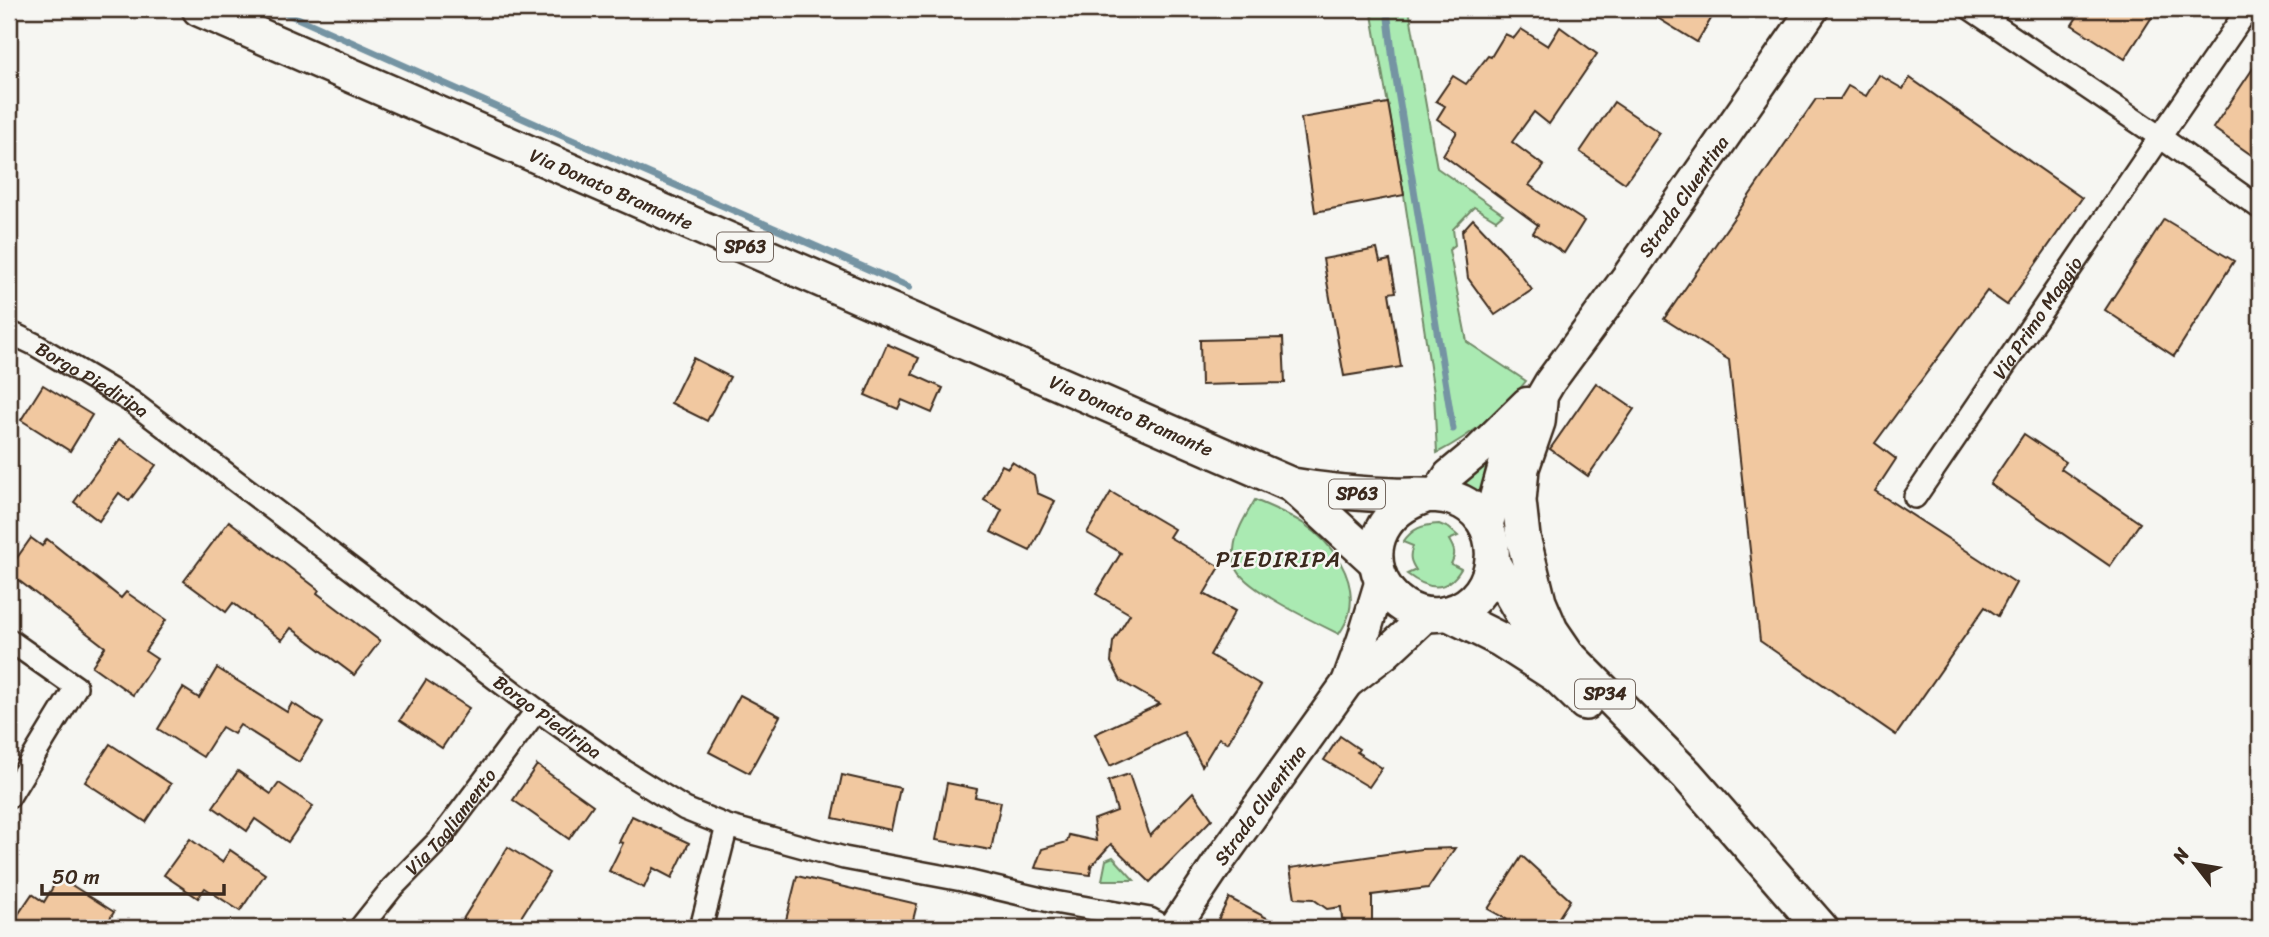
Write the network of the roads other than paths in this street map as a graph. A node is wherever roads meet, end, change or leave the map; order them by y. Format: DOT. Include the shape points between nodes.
graph roads {
  1 [pos="199,9"];
  2 [pos="1813,9"];
  3 [pos="1971,9"];
  4 [pos="2248,9"];
  5 [pos="2160,137"];
  6 [pos="2260,208"];
  7 [pos="9,332"];
  8 [pos="1545,391"];
  9 [pos="1292,485"];
  10 [pos="1429,496"];
  11 [pos="1915,498"];
  12 [pos="1487,527"];
  13 [pos="1493,564"];
  14 [pos="1378,571"];
  15 [pos="1438,613"];
  16 [pos="9,640"];
  17 [pos="1557,676"];
  18 [pos="1347,682"];
  19 [pos="537,710"];
  20 [pos="9,797"];
  21 [pos="727,826"];
  22 [pos="360,928"];
  23 [pos="701,928"];
  24 [pos="1167,928"];
  25 [pos="1174,928"];
  26 [pos="1819,928"];
  1 -- 9 [label="main road, Via Donato Bramante / SP63"];
  2 -- 8 [label="main road, Strada Cluentina"];
  3 -- 5 [label="street"];
  4 -- 5 [label="street, Via Primo Maggio"];
  5 -- 6 [label="street"];
  5 -- 11 [label="street, Via Primo Maggio"];
  7 -- 19 [label="street, Borgo Piediripa" via="132,402"];
  8 -- 10 [label="main road, Strada Cluentina"];
  8 -- 12 [label="main road, Strada Cluentina" via="1504,465"];
  8 -- 26 [label="main road, SP34" via="1522,468 1519,501 1523,537 1551,630 1568,655 1687,775"];
  9 -- 10 [label="main road, Via Donato Bramante / SP63" via="1349,494"];
  9 -- 14 [label="main road, Via Donato Bramante / SP63"];
  10 -- 12 [label="main road" via="1466,504"];
  10 -- 14 [label="main road" via="1406,503 1382,527 1376,544"];
  12 -- 13 [label="main road"];
  13 -- 15 [label="main road" via="1478,595 1464,606"];
  13 -- 17 [label="main road, SP34"];
  14 -- 15 [label="main road" via="1392,597 1409,608"];
  14 -- 18 [label="main road, Strada Cluentina" via="1363,639"];
  15 -- 17 [label="main road, SP34" via="1501,640"];
  15 -- 18 [label="main road, Strada Cluentina"];
  16 -- 20 [label="street" via="76,687"];
  17 -- 26 [label="main road, SP34"];
  18 -- 25 [label="main road, Strada Cluentina"];
  19 -- 21 [label="street, Borgo Piediripa" via="685,809"];
  19 -- 22 [label="street, Via Tagliamento" via="439,840"];
  21 -- 23 [label="street"];
  21 -- 24 [label="street, Borgo Piediripa" via="856,860 1150,919"];
}
